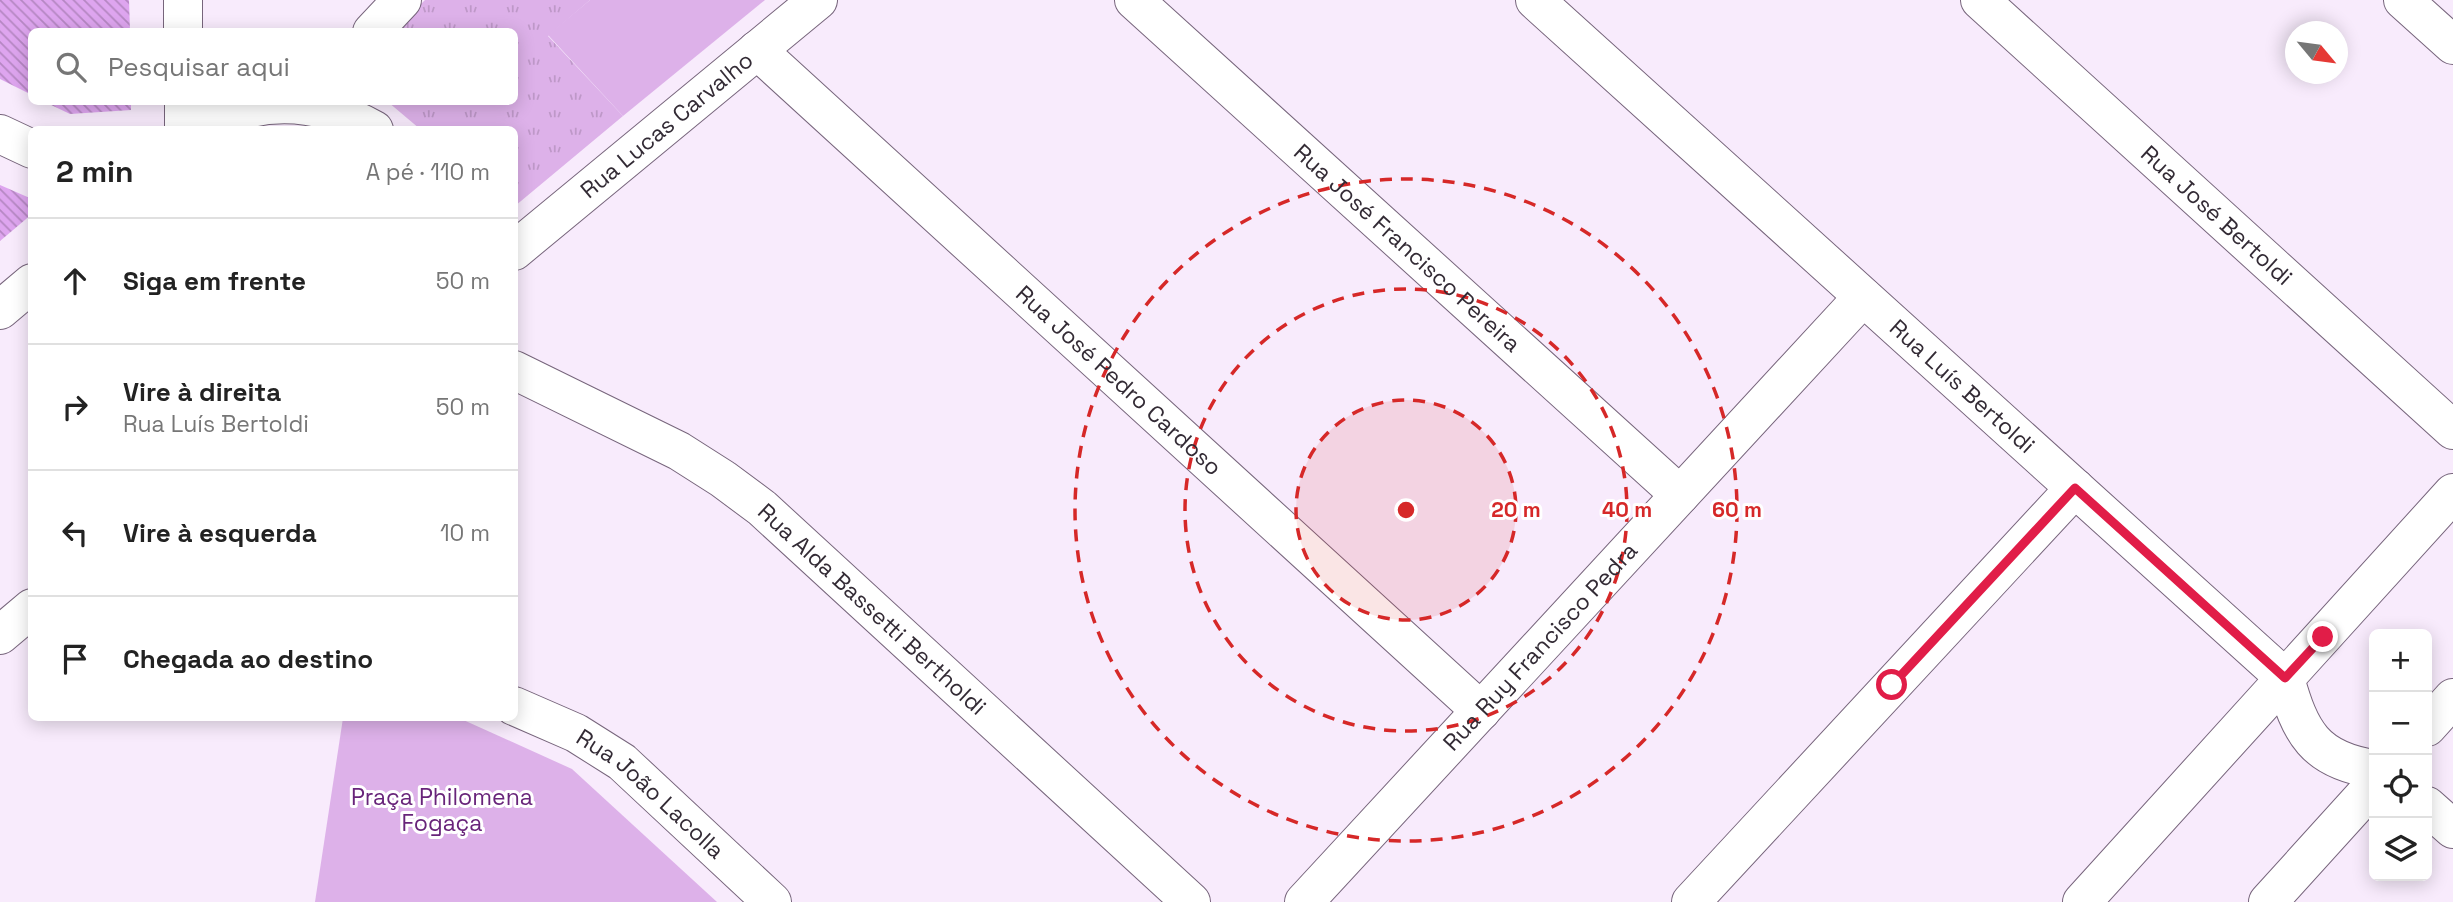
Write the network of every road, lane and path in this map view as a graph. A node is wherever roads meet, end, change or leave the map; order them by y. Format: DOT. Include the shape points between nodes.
graph roads {
  1 [pos="183,0"];
  2 [pos="402,0"];
  3 [pos="818,0"];
  4 [pos="1134,0"];
  5 [pos="1535,0"];
  6 [pos="1980,0"];
  7 [pos="2403,0"];
  8 [pos="183,28"];
  9 [pos="376,28"];
  10 [pos="2453,45"];
  11 [pos="757,50"];
  12 [pos="184,105"];
  13 [pos="272,105"];
  14 [pos="310,105"];
  15 [pos="184,126"];
  16 [pos="203,126"];
  17 [pos="367,126"];
  18 [pos="0,134"];
  19 [pos="28,147"];
  20 [pos="518,248"];
  21 [pos="28,287"];
  22 [pos="1863,297"];
  23 [pos="0,310"];
  24 [pos="518,372"];
  25 [pos="2453,430"];
  26 [pos="2075,488"];
  27 [pos="2453,493"];
  28 [pos="1680,495"];
  29 [pos="28,611"];
  30 [pos="0,635"];
  31 [pos="2285,678"];
  32 [pos="2453,698"];
  33 [pos="518,708"];
  34 [pos="1480,711"];
  35 [pos="2432,721"];
  36 [pos="2369,767"];
  37 [pos="2369,791"];
  38 [pos="2432,810"];
  39 [pos="2453,829"];
  40 [pos="772,902"];
  41 [pos="1191,902"];
  42 [pos="1304,902"];
  43 [pos="1691,902"];
  44 [pos="2082,902"];
  45 [pos="2268,902"];
  1 -- 8 [label="street"];
  2 -- 9 [label="street"];
  3 -- 11 [label="street, Rua Lucas Carvalho"];
  4 -- 28 [label="street, Rua José Francisco Pereira"];
  5 -- 22 [label="street, Rua Luís Bertoldi"];
  6 -- 25 [label="street, Rua José Bertoldi"];
  7 -- 10 [label="street"];
  11 -- 20 [label="street, Rua Lucas Carvalho"];
  11 -- 34 [label="street, Rua José Pedro Cardoso"];
  12 -- 15 [label="street"];
  13 -- 16 [label="street" via="257,106"];
  14 -- 17 [label="street" via="348,115"];
  18 -- 19 [label="street"];
  21 -- 23 [label="street"];
  22 -- 26 [label="street, Rua Luís Bertoldi"];
  22 -- 28 [label="street, Rua Ruy Francisco Pedra"];
  24 -- 41 [label="street, Rua Alda Bassetti Bertholdi" via="679,451 723,478"];
  26 -- 31 [label="street, Rua Luís Bertoldi"];
  26 -- 43 [label="street"];
  27 -- 31 [label="street"];
  28 -- 34 [label="street, Rua Ruy Francisco Pedra"];
  29 -- 30 [label="street"];
  31 -- 36 [label="street" via="2305,733 2338,760"];
  31 -- 44 [label="street"];
  32 -- 35 [label="street"];
  33 -- 40 [label="street, Rua João Lacolla" via="576,733 622,762"];
  34 -- 42 [label="street, Rua Ruy Francisco Pedra"];
  37 -- 45 [label="street"];
  38 -- 39 [label="street"];
}
